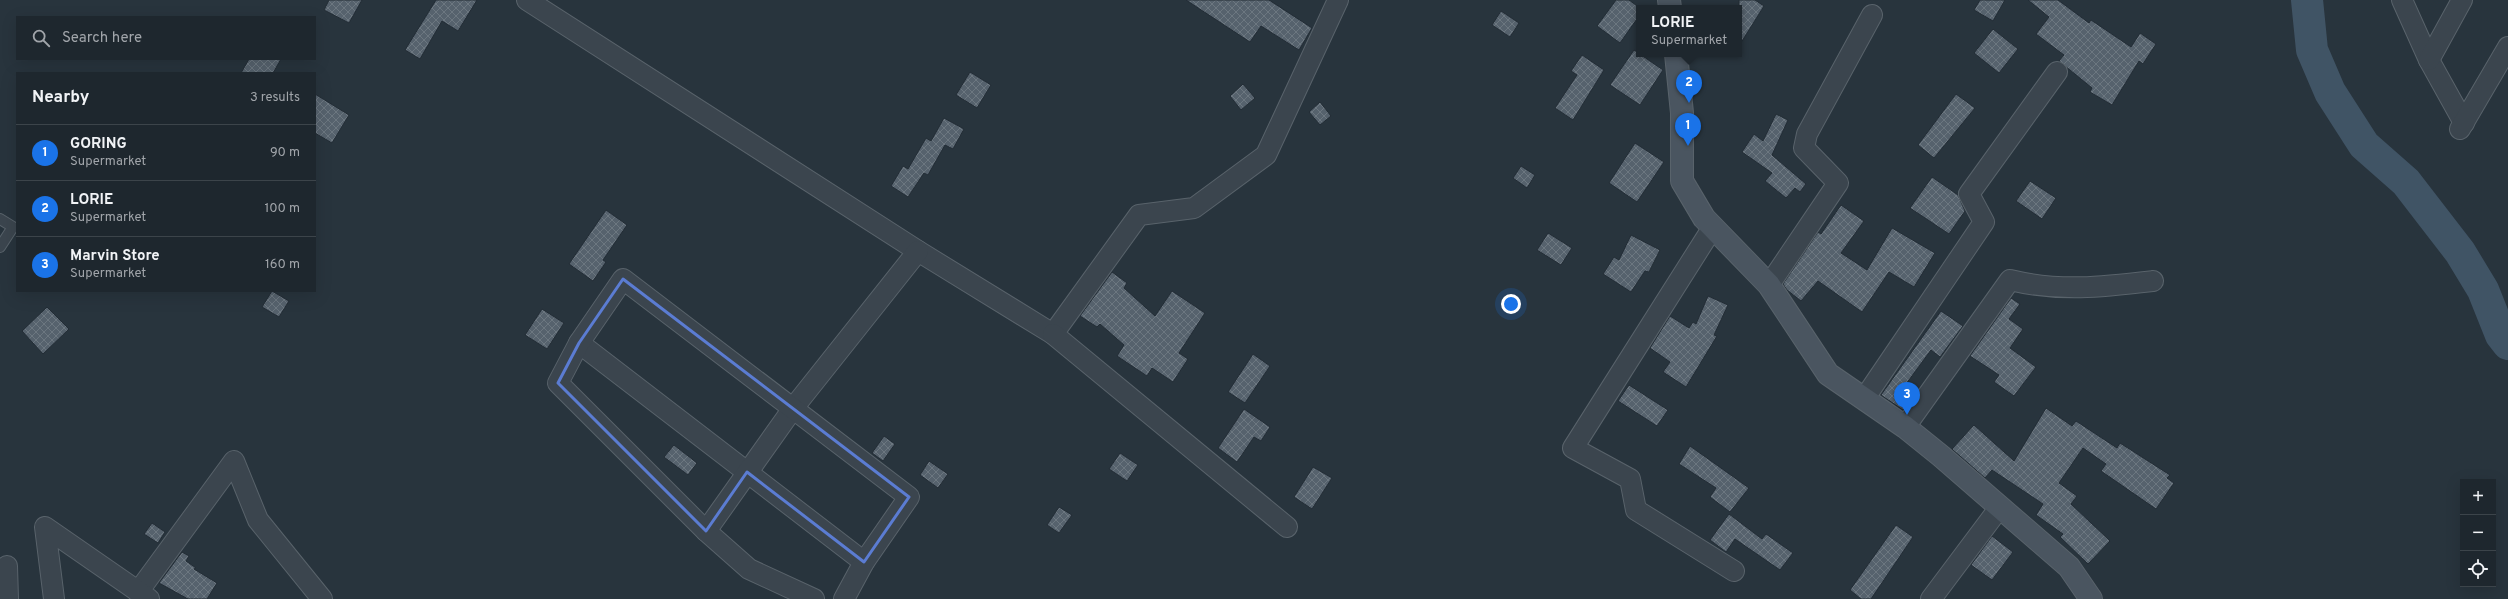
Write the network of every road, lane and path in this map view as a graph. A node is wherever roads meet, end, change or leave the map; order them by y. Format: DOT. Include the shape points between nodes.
graph roads {
  1 [pos="527,0"];
  2 [pos="1338,0"];
  3 [pos="2402,0"];
  4 [pos="2462,0"];
  5 [pos="1872,15"];
  6 [pos="2508,47"];
  7 [pos="1676,57"];
  8 [pos="2429,60"];
  9 [pos="2057,72"];
  10 [pos="0,219"];
  11 [pos="1713,227"];
  12 [pos="0,247"];
  13 [pos="918,251"];
  14 [pos="2153,281"];
  15 [pos="1769,285"];
  16 [pos="1053,334"];
  17 [pos="579,342"];
  18 [pos="1864,399"];
  19 [pos="794,407"];
  20 [pos="1905,427"];
  21 [pos="747,472"];
  22 [pos="2000,508"];
  23 [pos="1287,526"];
  24 [pos="706,531"];
  25 [pos="864,562"];
  26 [pos="7,566"];
  27 [pos="1734,571"];
  28 [pos="143,595"];
  29 [pos="8,599"];
  30 [pos="54,599"];
  31 [pos="322,599"];
  32 [pos="814,599"];
  33 [pos="844,599"];
  34 [pos="1931,599"];
  35 [pos="2091,599"];
  1 -- 13 [label="street"];
  2 -- 16 [label="street" via="1266,155 1194,208 1139,215"];
  3 -- 8 [label="street"];
  4 -- 8 [label="street"];
  5 -- 15 [label="street" via="1807,134 1804,148 1838,183"];
  6 -- 8 [label="street" via="2462,126"];
  7 -- 11 [label="street" via="1682,113 1682,180 1704,218"];
  9 -- 18 [label="street" via="1969,194 1984,222"];
  10 -- 12 [label="lane" via="13,227"];
  11 -- 15 [label="street"];
  11 -- 27 [label="street" via="1573,448 1630,478 1636,510"];
  13 -- 16 [label="street"];
  13 -- 19 [label="street"];
  14 -- 20 [label="street" via="2084,289 2031,285 2010,280"];
  15 -- 18 [label="street" via="1828,374"];
  16 -- 23 [label="street"];
  17 -- 19 [label="street" via="623,279"];
  17 -- 21 [label="street"];
  17 -- 24 [label="street" via="558,383"];
  18 -- 20 [label="street"];
  19 -- 21 [label="street"];
  19 -- 25 [label="street" via="909,497"];
  20 -- 22 [label="street"];
  21 -- 24 [label="street"];
  21 -- 25 [label="street"];
  22 -- 34 [label="street"];
  22 -- 35 [label="street" via="2069,567"];
  24 -- 32 [label="street" via="749,569"];
  25 -- 33 [label="street"];
  26 -- 29 [label="street"];
  28 -- 30 [label="street" via="45,527"];
  28 -- 31 [label="street" via="234,461 258,520"];
}
